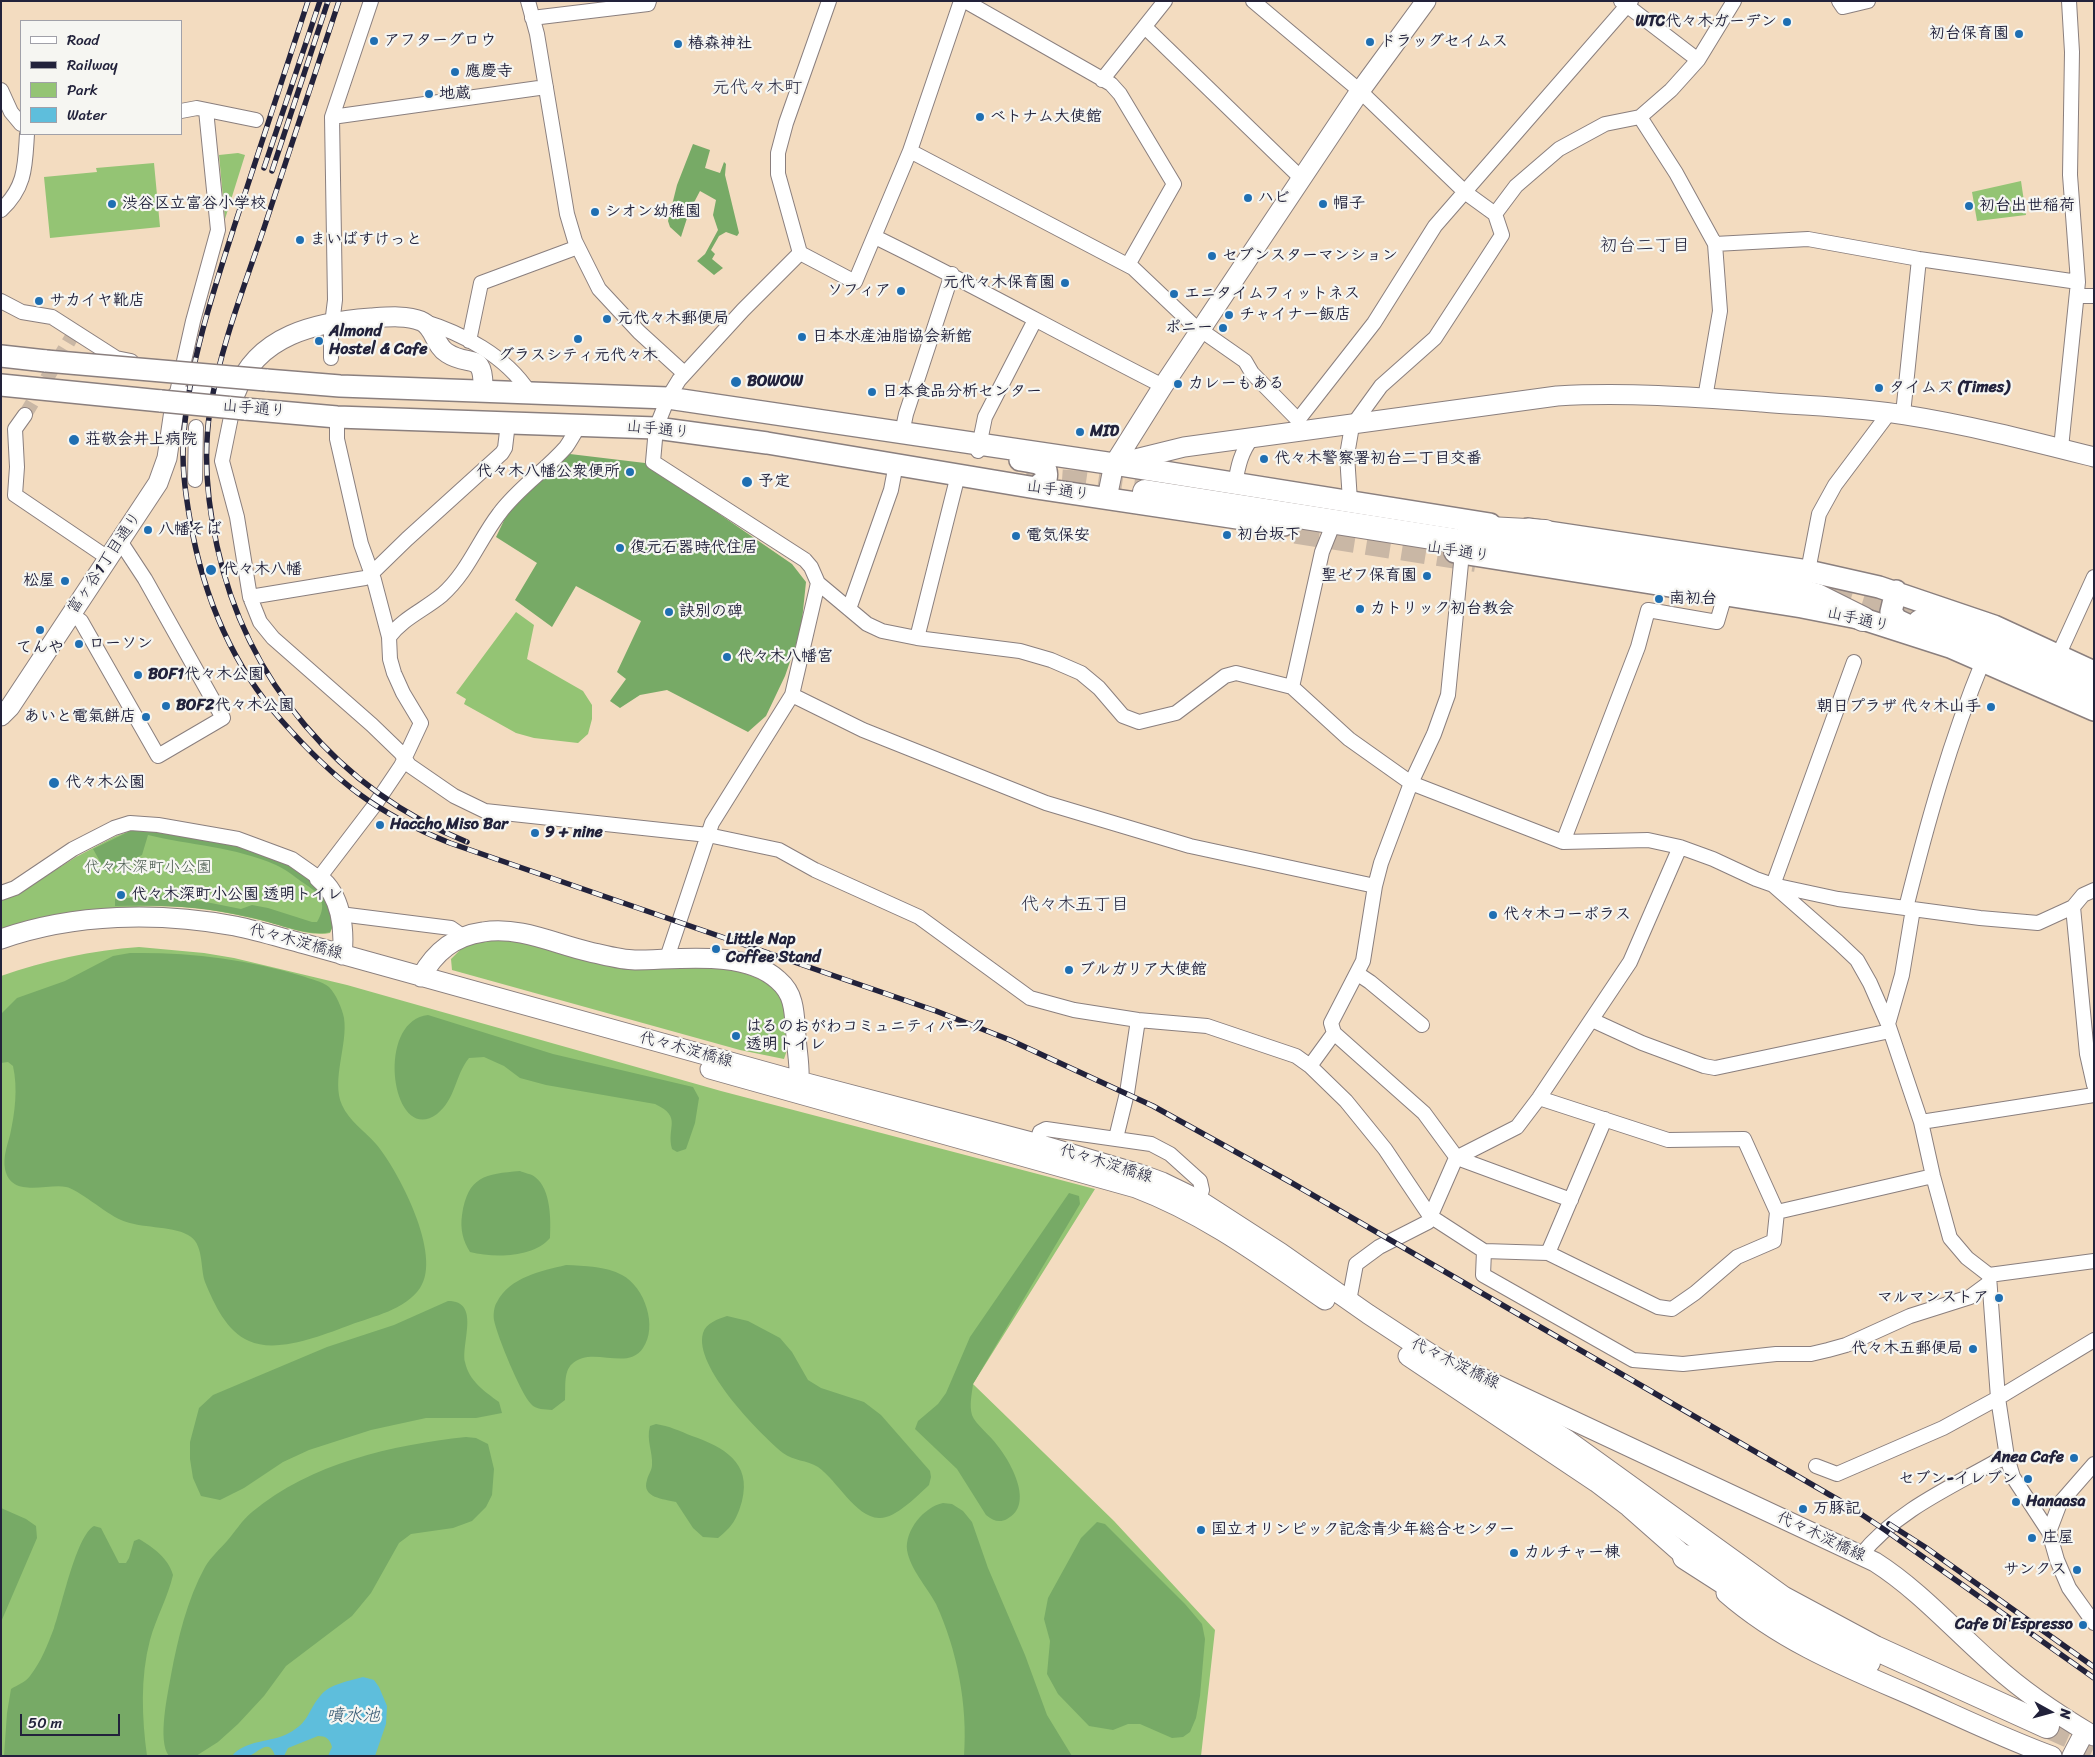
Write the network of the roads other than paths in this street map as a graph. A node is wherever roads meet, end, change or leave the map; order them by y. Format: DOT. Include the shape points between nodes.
graph roads {
  1 [pos="371,1"];
  2 [pos="528,1"];
  3 [pos="649,1"];
  4 [pos="830,1"];
  5 [pos="960,1"];
  6 [pos="965,1"];
  7 [pos="1166,1"];
  8 [pos="1253,1"];
  9 [pos="1426,1"];
  10 [pos="1734,1"];
  11 [pos="1839,1"];
  12 [pos="1868,1"];
  13 [pos="2069,1"];
  14 [pos="1627,3"];
  15 [pos="532,18"];
  16 [pos="1145,27"];
  17 [pos="1698,60"];
  18 [pos="1102,80"];
  19 [pos="546,87"];
  20 [pos="1,90"];
  21 [pos="1360,91"];
  22 [pos="206,110"];
  23 [pos="182,111"];
  24 [pos="332,117"];
  25 [pos="1640,118"];
  26 [pos="256,120"];
  27 [pos="20,123"];
  28 [pos="27,135"];
  29 [pos="910,151"];
  30 [pos="1301,178"];
  31 [pos="1466,193"];
  32 [pos="1,210"];
  33 [pos="1495,214"];
  34 [pos="875,236"];
  35 [pos="1715,244"];
  36 [pos="578,247"];
  37 [pos="800,253"];
  38 [pos="1919,260"];
  39 [pos="1128,265"];
  40 [pos="952,274"];
  41 [pos="2078,282"];
  42 [pos="2077,296"];
  43 [pos="2094,296"];
  44 [pos="1,301"];
  45 [pos="1035,320"];
  46 [pos="422,321"];
  47 [pos="333,322"];
  48 [pos="1201,330"];
  49 [pos="469,341"];
  50 [pos="3,356"];
  51 [pos="331,358"];
  52 [pos="45,366"];
  53 [pos="181,370"];
  54 [pos="684,373"];
  55 [pos="1,385"];
  56 [pos="1163,386"];
  57 [pos="99,388"];
  58 [pos="483,390"];
  59 [pos="529,392"];
  60 [pos="668,398"];
  61 [pos="1704,398"];
  62 [pos="168,399"];
  63 [pos="240,401"];
  64 [pos="732,406"];
  65 [pos="1896,414"];
  66 [pos="25,415"];
  67 [pos="337,417"];
  68 [pos="508,423"];
  69 [pos="580,424"];
  70 [pos="1299,426"];
  71 [pos="1352,426"];
  72 [pos="196,427"];
  73 [pos="656,428"];
  74 [pos="911,435"];
  75 [pos="1252,438"];
  76 [pos="2061,448"];
  77 [pos="978,449"];
  78 [pos="822,453"];
  79 [pos="2094,457"];
  80 [pos="896,464"];
  81 [pos="1114,464"];
  82 [pos="958,475"];
  83 [pos="195,480"];
  84 [pos="1235,484"];
  85 [pos="1036,488"];
  86 [pos="1107,498"];
  87 [pos="1350,501"];
  88 [pos="1330,532"];
  89 [pos="1545,532"];
  90 [pos="120,540"];
  91 [pos="1462,553"];
  92 [pos="108,558"];
  93 [pos="1808,571"];
  94 [pos="370,574"];
  95 [pos="2094,577"];
  96 [pos="818,583"];
  97 [pos="1896,591"];
  98 [pos="1725,595"];
  99 [pos="250,596"];
  100 [pos="849,609"];
  101 [pos="71,614"];
  102 [pos="1862,619"];
  103 [pos="389,637"];
  104 [pos="917,638"];
  105 [pos="1950,647"];
  106 [pos="2058,656"];
  107 [pos="1983,661"];
  108 [pos="1854,662"];
  109 [pos="2094,672"];
  110 [pos="2094,685"];
  111 [pos="1292,687"];
  112 [pos="792,695"];
  113 [pos="2094,695"];
  114 [pos="2094,710"];
  115 [pos="1,716"];
  116 [pos="404,759"];
  117 [pos="1411,783"];
  118 [pos="708,835"];
  119 [pos="1563,842"];
  120 [pos="1680,847"];
  121 [pos="319,878"];
  122 [pos="1774,885"];
  123 [pos="1375,886"];
  124 [pos="2094,890"];
  125 [pos="1,894"];
  126 [pos="2073,906"];
  127 [pos="1910,909"];
  128 [pos="340,914"];
  129 [pos="464,936"];
  130 [pos="1,940"];
  131 [pos="1,952"];
  132 [pos="342,955"];
  133 [pos="667,958"];
  134 [pos="1358,974"];
  135 [pos="422,977"];
  136 [pos="1138,1020"];
  137 [pos="1592,1020"];
  138 [pos="1422,1025"];
  139 [pos="1889,1027"];
  140 [pos="1334,1033"];
  141 [pos="1310,1066"];
  142 [pos="799,1081"];
  143 [pos="2094,1085"];
  144 [pos="2094,1095"];
  145 [pos="1539,1098"];
  146 [pos="1605,1120"];
  147 [pos="1921,1122"];
  148 [pos="1116,1138"];
  149 [pos="1033,1150"];
  150 [pos="1457,1158"];
  151 [pos="1933,1176"];
  152 [pos="1199,1200"];
  153 [pos="1571,1200"];
  154 [pos="1777,1212"];
  155 [pos="1430,1216"];
  156 [pos="1484,1251"];
  157 [pos="1548,1253"];
  158 [pos="2094,1261"];
  159 [pos="1989,1279"];
  160 [pos="1349,1301"];
  161 [pos="2094,1340"];
  162 [pos="1420,1350"];
  163 [pos="1998,1398"];
  164 [pos="2007,1457"];
  165 [pos="2094,1464"];
  166 [pos="1816,1466"];
  167 [pos="2048,1532"];
  168 [pos="1861,1555"];
  169 [pos="1685,1557"];
  170 [pos="2094,1623"];
  171 [pos="2089,1733"];
  172 [pos="2047,1740"];
  173 [pos="2072,1756"];
  1 -- 24 [label="street"];
  2 -- 15 [label="street"];
  3 -- 15 [label="street" via="648,4"];
  4 -- 37 [label="street" via="791,107 778,153 778,174"];
  5 -- 29 [label="street"];
  6 -- 18 [label="street"];
  7 -- 16 [label="street"];
  8 -- 21 [label="street"];
  9 -- 21 [label="street"];
  10 -- 17 [label="street"];
  11 -- 12 [label="street" via="1843,7"];
  13 -- 41 [label="street" via="2072,52 2070,175"];
  14 -- 17 [label="street"];
  14 -- 31 [label="street"];
  15 -- 19 [label="street"];
  16 -- 18 [label="street"];
  16 -- 30 [label="street"];
  17 -- 25 [label="street"];
  18 -- 39 [label="street" via="1116,88 1174,184"];
  19 -- 24 [label="street"];
  19 -- 36 [label="street" via="567,214"];
  20 -- 27 [label="street"];
  21 -- 30 [label="street"];
  21 -- 31 [label="street"];
  22 -- 23 [label="street"];
  22 -- 26 [label="street"];
  22 -- 53 [label="street" via="218,230"];
  24 -- 47 [label="street"];
  25 -- 33 [label="street" via="1605,124 1559,149 1516,186"];
  25 -- 35 [label="street" via="1676,173"];
  28 -- 32 [label="street" via="22,183"];
  29 -- 34 [label="street"];
  29 -- 39 [label="street"];
  30 -- 48 [label="street"];
  31 -- 33 [label="street"];
  31 -- 70 [label="street" via="1435,226 1374,323"];
  33 -- 71 [label="street" via="1502,235 1435,338 1381,386"];
  34 -- 37 [label="street" via="855,282"];
  34 -- 40 [label="street"];
  35 -- 38 [label="street" via="1808,239"];
  35 -- 61 [label="street" via="1720,311"];
  36 -- 49 [label="street" via="481,283"];
  36 -- 54 [label="street" via="603,293 638,332"];
  37 -- 54 [label="street"];
  38 -- 41 [label="street"];
  38 -- 65 [label="street"];
  39 -- 48 [label="street"];
  40 -- 45 [label="street"];
  40 -- 74 [label="street" via="906,414"];
  41 -- 42 [label="street"];
  42 -- 43 [label="street"];
  42 -- 76 [label="street"];
  44 -- 53 [label="street" via="22,312 52,317 116,358"];
  45 -- 56 [label="street"];
  45 -- 77 [label="street" via="985,417"];
  46 -- 47 [label="street" via="377,318"];
  46 -- 49 [label="street"];
  46 -- 58 [label="street" via="444,351 473,361 480,367"];
  47 -- 51 [label="street"];
  47 -- 63 [label="street" via="290,336 263,352 242,375"];
  48 -- 56 [label="street"];
  48 -- 70 [label="street" via="1245,361"];
  49 -- 59 [label="street" via="507,365"];
  50 -- 52 [label="main road, 山手通り"];
  52 -- 57 [label="main road" via="95,375"];
  52 -- 58 [label="main road, 山手通り, bridge" via="340,386"];
  53 -- 62 [label="street"];
  54 -- 60 [label="street"];
  55 -- 57 [label="main road, 山手通り"];
  56 -- 81 [label="street"];
  57 -- 62 [label="main road, 山手通り"];
  58 -- 59 [label="main road, 山手通り"];
  59 -- 60 [label="main road, 山手通り"];
  60 -- 64 [label="main road, 山手通り"];
  60 -- 73 [label="street"];
  61 -- 65 [label="street"];
  61 -- 71 [label="street" via="1633,394 1557,396"];
  62 -- 63 [label="main road, 山手通り, bridge"];
  62 -- 90 [label="street, 富ヶ谷1丁目通り" via="167,458 163,472"];
  63 -- 67 [label="main road, 山手通り"];
  63 -- 99 [label="street" via="222,461 237,517"];
  64 -- 74 [label="main road, 山手通り"];
  64 -- 78 [label="main road" via="722,416 726,427 769,433"];
  65 -- 76 [label="street" via="1970,426"];
  65 -- 93 [label="street" via="1835,485 1819,514"];
  66 -- 92 [label="street" via="15,430 15,494"];
  67 -- 68 [label="main road, 山手通り"];
  67 -- 94 [label="street" via="337,439"];
  68 -- 69 [label="main road, 山手通り"];
  68 -- 94 [label="street" via="502,453"];
  69 -- 73 [label="main road, 山手通り"];
  69 -- 103 [label="street" via="568,445 517,492 498,515 463,572 442,595 405,619"];
  70 -- 71 [label="street"];
  70 -- 75 [label="street"];
  71 -- 87 [label="street" via="1347,455"];
  72 -- 83 [label="street"];
  73 -- 78 [label="main road, 山手通り"];
  73 -- 96 [label="street" via="653,462 805,560"];
  74 -- 77 [label="main road, 山手通り"];
  75 -- 81 [label="street" via="1164,450"];
  75 -- 84 [label="street" via="1240,457"];
  76 -- 79 [label="street"];
  77 -- 81 [label="main road, 山手通り"];
  77 -- 85 [label="main road" via="1043,465 1046,479"];
  78 -- 80 [label="main road, 山手通り"];
  80 -- 82 [label="main road, 山手通り"];
  80 -- 100 [label="street" via="891,490"];
  81 -- 84 [label="main road, 山手通り"];
  81 -- 86 [label="street"];
  82 -- 85 [label="main road, 山手通り"];
  82 -- 104 [label="street"];
  84 -- 87 [label="main road, 山手通り"];
  85 -- 86 [label="main road, 山手通り"];
  86 -- 88 [label="main road, 山手通り"];
  87 -- 89 [label="main road, 山手通り"];
  88 -- 91 [label="main road, 山手通り"];
  88 -- 111 [label="street" via="1322,552"];
  89 -- 93 [label="main road, 山手通り"];
  89 -- 102 [label="highway" via="1408,522 1146,487 1463,542 1776,584 1816,596"];
  90 -- 92 [label="street, 富ヶ谷1丁目通り"];
  90 -- 101 [label="street" via="222,718 158,756 81,621"];
  91 -- 98 [label="main road, 山手通り"];
  91 -- 117 [label="street" via="1448,695"];
  92 -- 101 [label="street, 富ヶ谷1丁目通り"];
  93 -- 97 [label="main road, 山手通り"];
  94 -- 99 [label="street" via="365,578"];
  94 -- 103 [label="street"];
  95 -- 106 [label="street"];
  96 -- 100 [label="street"];
  96 -- 112 [label="street"];
  97 -- 105 [label="main road" via="1891,612 1897,620"];
  97 -- 106 [label="main road, 山手通り" via="1994,626"];
  98 -- 102 [label="main road, 山手通り"];
  98 -- 119 [label="street" via="1718,622 1648,610 1638,647"];
  99 -- 116 [label="street" via="260,622 273,638 372,725"];
  100 -- 104 [label="street" via="866,624 882,631"];
  101 -- 115 [label="street, 富ヶ谷1丁目通り"];
  102 -- 105 [label="main road, 山手通り"];
  103 -- 116 [label="street" via="394,673 421,723"];
  104 -- 111 [label="street" via="1020,651 1051,660 1080,673 1099,688 1123,716 1139,722 1176,713 1225,676 1236,673"];
  105 -- 107 [label="main road, 山手通り"];
  106 -- 109 [label="main road, 山手通り"];
  107 -- 114 [label="main road, 山手通り"];
  107 -- 127 [label="street" via="1928,819"];
  108 -- 122 [label="street"];
  110 -- 113 [label="highway" via="1979,633 1922,618"];
  111 -- 117 [label="street" via="1349,739"];
  112 -- 118 [label="street"];
  112 -- 123 [label="street" via="863,730 1046,803 1190,846"];
  116 -- 118 [label="street" via="454,796 485,811"];
  116 -- 121 [label="street" via="374,806"];
  117 -- 119 [label="street"];
  117 -- 123 [label="street"];
  118 -- 133 [label="street"];
  118 -- 136 [label="street" via="779,850 919,917 1030,998 1074,1010"];
  119 -- 120 [label="street" via="1648,840"];
  120 -- 122 [label="street"];
  120 -- 137 [label="street" via="1630,962"];
  121 -- 125 [label="street" via="292,859 238,838 157,824 130,823 73,849"];
  121 -- 128 [label="street" via="328,884"];
  122 -- 127 [label="street" via="1838,899"];
  122 -- 139 [label="street" via="1857,960"];
  123 -- 134 [label="street"];
  124 -- 126 [label="street" via="2083,895"];
  126 -- 127 [label="street" via="2038,922"];
  126 -- 143 [label="street" via="2087,1054"];
  127 -- 139 [label="street" via="1902,975"];
  128 -- 129 [label="street" via="451,928"];
  128 -- 132 [label="street"];
  129 -- 133 [label="street" via="496,930 541,937 590,952 632,960"];
  129 -- 135 [label="street" via="435,956"];
  130 -- 132 [label="street, 代々木淀橋線" via="99,919 168,919 235,926"];
  131 -- 149 [label="street, 代々木淀橋線" via="64,936 100,931 166,930 224,936"];
  132 -- 135 [label="street, 代々木淀橋線"];
  133 -- 142 [label="street" via="729,961 752,966 778,980 787,989 792,1002"];
  134 -- 138 [label="street"];
  134 -- 140 [label="street" via="1331,1023"];
  135 -- 142 [label="street, 代々木淀橋線"];
  136 -- 141 [label="street" via="1207,1026 1281,1050"];
  136 -- 148 [label="street" via="1127,1094"];
  137 -- 139 [label="street" via="1642,1043 1715,1068"];
  137 -- 145 [label="street"];
  139 -- 147 [label="street"];
  140 -- 141 [label="street"];
  140 -- 150 [label="street" via="1424,1113"];
  141 -- 155 [label="street" via="1346,1101 1385,1149"];
  142 -- 149 [label="street, 代々木淀橋線"];
  144 -- 147 [label="street"];
  145 -- 146 [label="street"];
  145 -- 150 [label="street" via="1517,1127"];
  146 -- 153 [label="street"];
  146 -- 154 [label="street" via="1668,1140 1744,1139"];
  147 -- 151 [label="street"];
  148 -- 149 [label="street" via="1046,1130 1040,1132"];
  148 -- 152 [label="street" via="1151,1144 1170,1154 1200,1181"];
  149 -- 152 [label="street, 代々木淀橋線" via="1140,1174"];
  149 -- 169 [label="street, 代々木淀橋線" via="1164,1199 1206,1220 1596,1482"];
  150 -- 153 [label="street"];
  150 -- 155 [label="street"];
  151 -- 154 [label="street"];
  151 -- 159 [label="street" via="1950,1238"];
  152 -- 160 [label="street, 代々木淀橋線"];
  153 -- 157 [label="street"];
  154 -- 157 [label="street" via="1774,1241 1737,1257 1672,1309 1658,1307"];
  155 -- 156 [label="street"];
  155 -- 160 [label="street" via="1428,1222 1379,1247 1356,1264"];
  156 -- 157 [label="street"];
  156 -- 159 [label="street" via="1483,1275 1634,1360 1683,1364 1776,1354 1811,1354 1846,1346 1910,1316 1970,1297"];
  158 -- 159 [label="street"];
  159 -- 163 [label="street"];
  160 -- 162 [label="street, 代々木淀橋線"];
  161 -- 163 [label="street"];
  162 -- 168 [label="street, 代々木淀橋線"];
  162 -- 172 [label="highway" via="1566,1442 1782,1598"];
  163 -- 164 [label="street"];
  163 -- 166 [label="street" via="1943,1428 1837,1474"];
  164 -- 167 [label="street" via="2013,1477"];
  164 -- 168 [label="street" via="1906,1514"];
  165 -- 167 [label="street" via="2060,1503"];
  167 -- 170 [label="street" via="2069,1588"];
  168 -- 171 [label="street, 代々木淀橋線" via="1902,1581 2021,1688"];
  169 -- 172 [label="highway" via="1816,1638"];
  171 -- 173 [label="street, 代々木淀橋線"];
}
